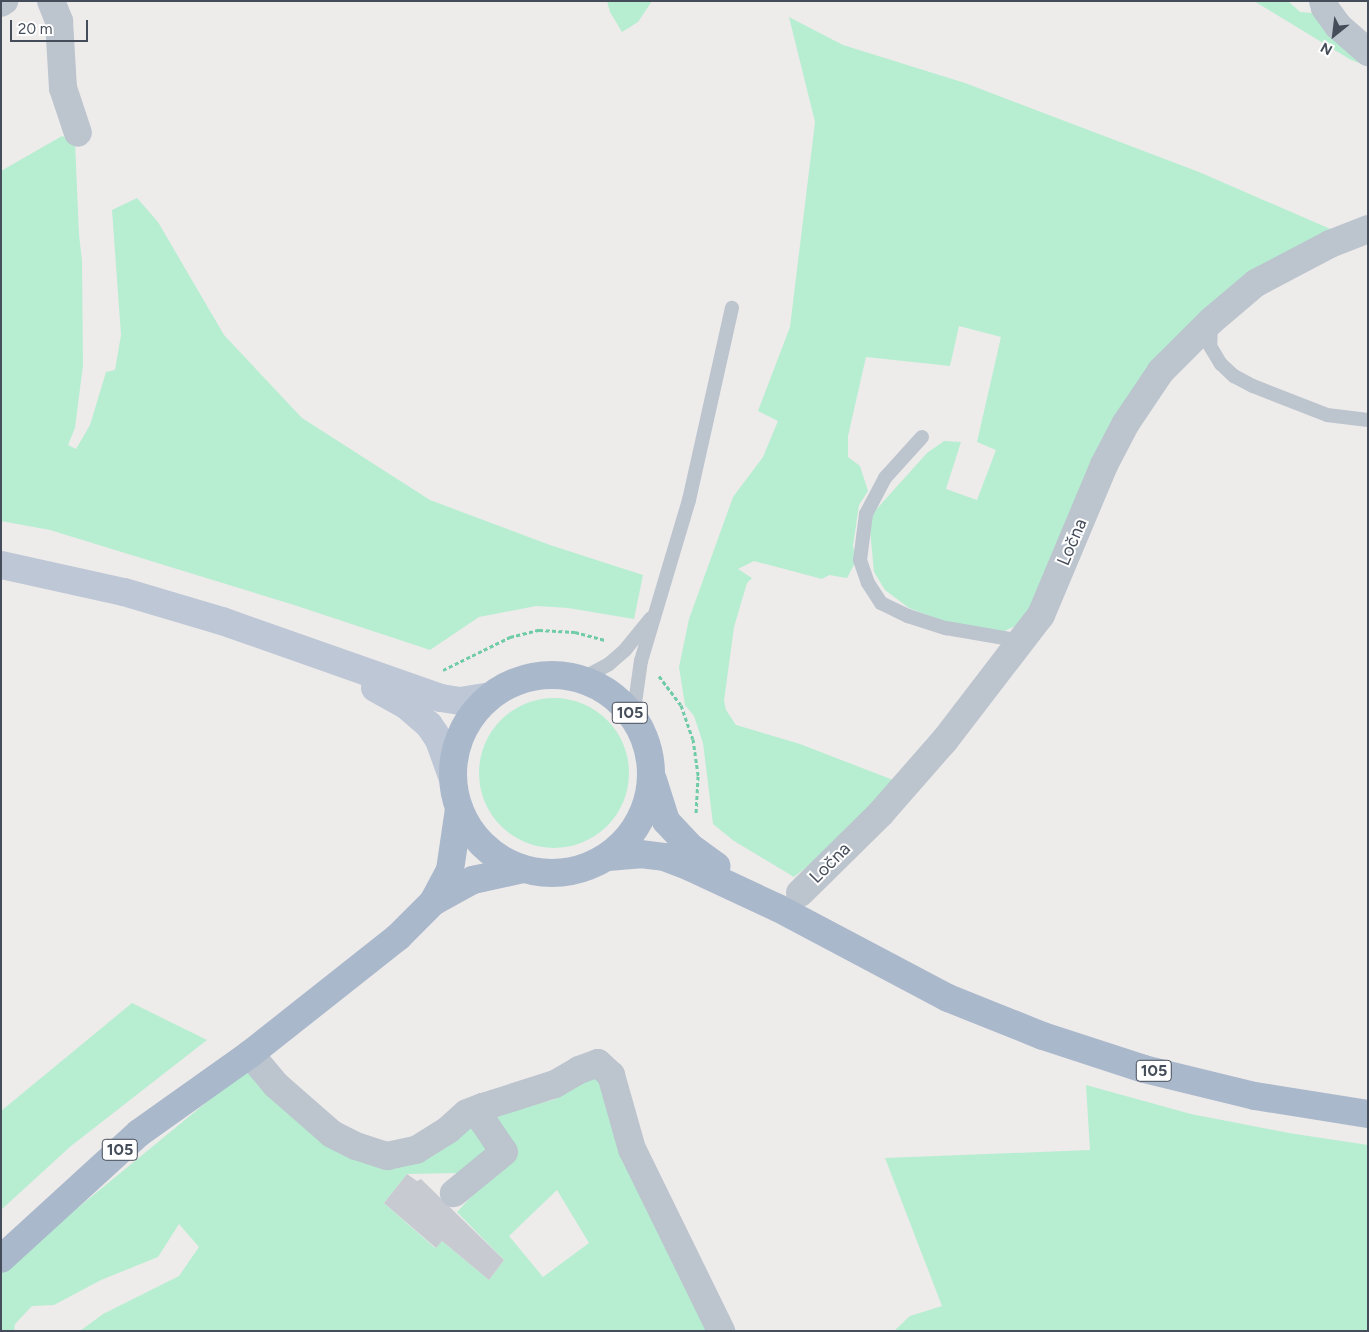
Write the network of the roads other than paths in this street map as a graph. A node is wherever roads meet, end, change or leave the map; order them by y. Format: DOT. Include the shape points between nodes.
graph roads {
  1 [pos="51,1"];
  2 [pos="1323,1"];
  3 [pos="1368,52"];
  4 [pos="78,132"];
  5 [pos="1368,229"];
  6 [pos="732,308"];
  7 [pos="1211,321"];
  8 [pos="1368,420"];
  9 [pos="922,437"];
  10 [pos="1,566"];
  11 [pos="655,614"];
  12 [pos="1022,641"];
  13 [pos="315,654"];
  14 [pos="581,679"];
  15 [pos="490,696"];
  16 [pos="633,716"];
  17 [pos="652,775"];
  18 [pos="453,779"];
  19 [pos="459,809"];
  20 [pos="608,857"];
  21 [pos="522,869"];
  22 [pos="789,901"];
  23 [pos="433,902"];
  24 [pos="250,1054"];
  25 [pos="483,1107"];
  26 [pos="1368,1114"];
  27 [pos="454,1193"];
  28 [pos="1,1259"];
  29 [pos="721,1331"];
  1 -- 4 [label="street" via="59,21 63,88"];
  2 -- 3 [label="street" via="1338,26"];
  5 -- 7 [label="street, Ločna" via="1330,244 1256,284"];
  6 -- 11 [label="lane" via="689,500"];
  7 -- 8 [label="lane" via="1210,346 1221,364 1234,376 1327,415"];
  7 -- 12 [label="street, Ločna" via="1161,371 1126,423 1104,465 1041,615"];
  9 -- 12 [label="lane" via="885,478 866,514 860,560 868,583 881,603 908,616 946,628"];
  10 -- 13 [label="main road" via="124,592 222,621"];
  11 -- 14 [label="lane" via="625,650 609,664"];
  11 -- 16 [label="lane" via="636,685"];
  12 -- 22 [label="street, Ločna" via="945,740 881,813"];
  13 -- 15 [label="main road" via="441,698 460,701"];
  13 -- 18 [label="main road" via="407,706 429,725 439,740"];
  14 -- 15 [label="main road, 105" via="549,675 518,681"];
  14 -- 16 [label="main road, 105" via="610,694"];
  15 -- 18 [label="main road, 105" via="469,719 456,748"];
  16 -- 17 [label="main road, 105" via="647,744"];
  17 -- 20 [label="main road, 105" via="646,806 632,835"];
  17 -- 22 [label="main road, 105" via="666,820 689,846"];
  18 -- 19 [label="main road, 105"];
  19 -- 21 [label="main road, 105" via="474,835 496,856"];
  19 -- 23 [label="main road, 105" via="450,870"];
  20 -- 21 [label="main road, 105" via="581,869 552,874"];
  20 -- 22 [label="main road, 105" via="640,854 664,857"];
  21 -- 23 [label="main road, 105" via="473,880"];
  22 -- 26 [label="main road, 105" via="948,998 1043,1036 1144,1069 1254,1096"];
  23 -- 24 [label="main road, 105" via="398,936"];
  24 -- 25 [label="street" via="276,1085 332,1134 387,1156 416,1150 448,1130 467,1113"];
  24 -- 28 [label="main road, 105" via="139,1133"];
  25 -- 27 [label="street" via="483,1121 504,1152"];
  25 -- 29 [label="street" via="555,1084 598,1063 611,1075 632,1149"];
}
